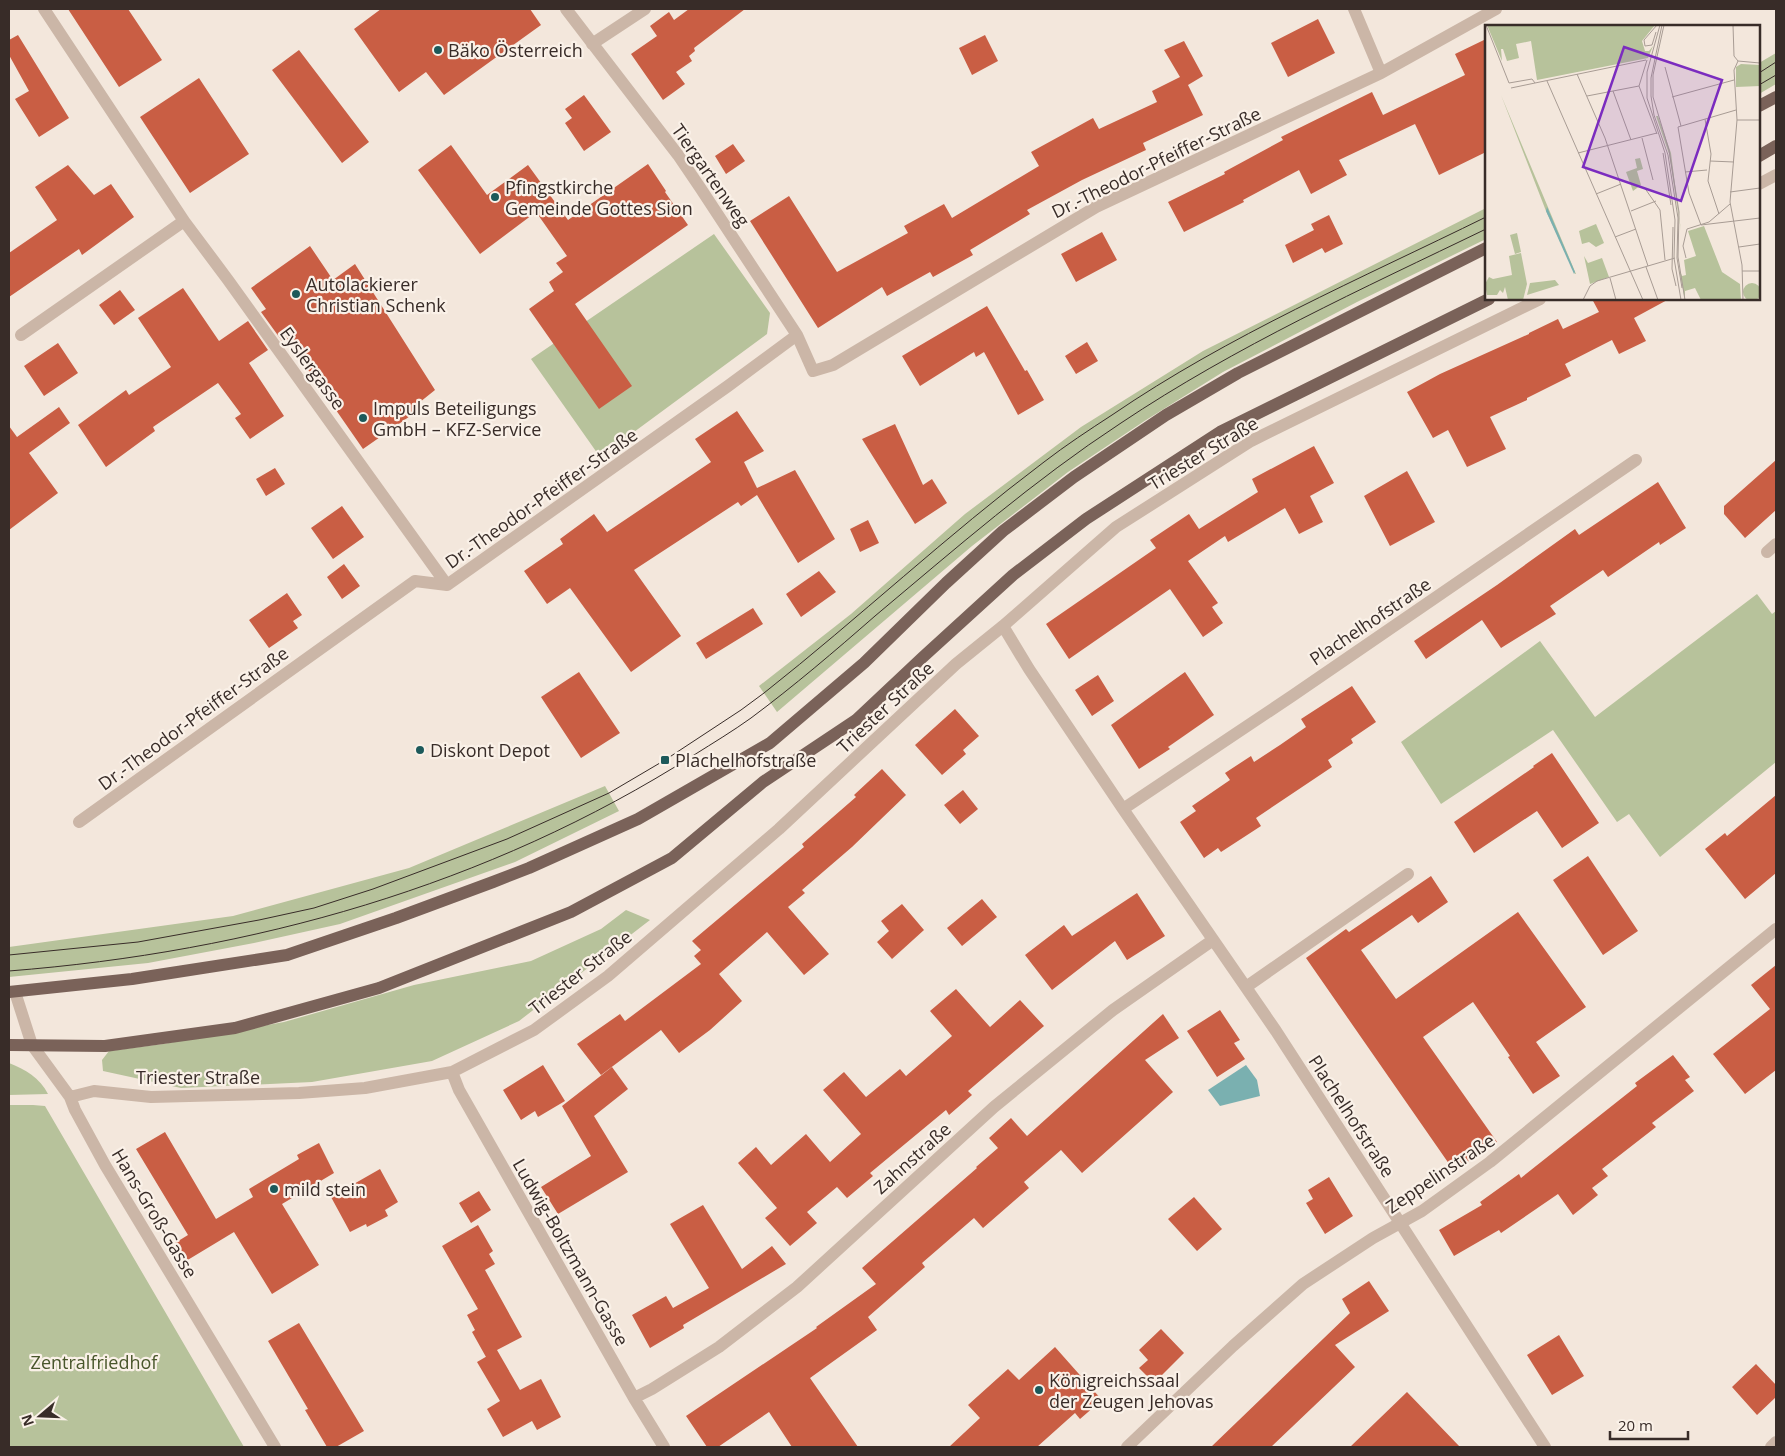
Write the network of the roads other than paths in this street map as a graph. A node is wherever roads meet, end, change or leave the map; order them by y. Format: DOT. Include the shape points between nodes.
graph roads {
  1 [pos="44,9"];
  2 [pos="566,9"];
  3 [pos="645,9"];
  4 [pos="1354,9"];
  5 [pos="1496,9"];
  6 [pos="592,44"];
  7 [pos="1380,72"];
  8 [pos="1776,97"];
  9 [pos="1760,105"];
  10 [pos="1776,146"];
  11 [pos="1760,155"];
  12 [pos="1776,175"];
  13 [pos="1760,183"];
  14 [pos="184,222"];
  15 [pos="1485,249"];
  16 [pos="1487,300"];
  17 [pos="1538,300"];
  18 [pos="797,334"];
  19 [pos="20,335"];
  20 [pos="813,371"];
  21 [pos="1636,460"];
  22 [pos="447,585"];
  23 [pos="1003,626"];
  24 [pos="1123,809"];
  25 [pos="78,822"];
  26 [pos="1408,874"];
  27 [pos="1776,929"];
  28 [pos="1213,940"];
  29 [pos="1246,987"];
  30 [pos="12,992"];
  31 [pos="9,1045"];
  32 [pos="32,1045"];
  33 [pos="452,1072"];
  34 [pos="70,1098"];
  35 [pos="1401,1223"];
  36 [pos="634,1398"];
  37 [pos="1776,1442"];
  38 [pos="275,1447"];
  39 [pos="664,1447"];
  40 [pos="1127,1447"];
  41 [pos="1545,1447"];
  42 [pos="1771,1447"];
  1 -- 14 [label="street, Eyslergasse"];
  2 -- 6 [label="street, Tiergartenweg"];
  3 -- 6 [label="street"];
  4 -- 7 [label="street"];
  5 -- 7 [label="street, Dr.-Theodor-Pfeiffer-Straße"];
  6 -- 18 [label="street, Tiergartenweg" via="678,155"];
  7 -- 20 [label="street, Dr.-Theodor-Pfeiffer-Straße" via="1096,207 833,365"];
  8 -- 9 [label="main road"];
  10 -- 11 [label="main road"];
  12 -- 13 [label="street"];
  14 -- 19 [label="street"];
  14 -- 22 [label="street, Eyslergasse"];
  15 -- 30 [label="main road" via="1238,373 1159,420 1074,477 1003,531 946,582 864,664 770,743 638,819 529,868 287,955 132,979"];
  16 -- 32 [label="main road, Triester Straße" via="1220,432 1086,519 1013,575 856,720 763,782 672,858 571,912 379,988 235,1028 106,1046"];
  17 -- 23 [label="street, Triester Straße" via="1251,441 1116,527"];
  18 -- 20 [label="street, Tiergartenweg"];
  18 -- 22 [label="street, Dr.-Theodor-Pfeiffer-Straße"];
  21 -- 24 [label="street, Plachelhofstraße"];
  22 -- 25 [label="street, Dr.-Theodor-Pfeiffer-Straße" via="415,581"];
  23 -- 24 [label="street, Plachelhofstraße"];
  23 -- 33 [label="street, Triester Straße" via="956,664 779,829 608,976 534,1030"];
  24 -- 28 [label="street, Plachelhofstraße"];
  26 -- 29 [label="street"];
  27 -- 35 [label="street, Zeppelinstraße" via="1490,1162"];
  28 -- 29 [label="street, Plachelhofstraße"];
  28 -- 36 [label="street, Zahnstraße" via="1113,1010 994,1107 797,1287 719,1347"];
  29 -- 35 [label="street, Plachelhofstraße"];
  30 -- 32 [label="street, Hans-Groß-Gasse"];
  31 -- 32 [label="main road, Triester Straße"];
  32 -- 34 [label="street, Hans-Groß-Gasse"];
  33 -- 34 [label="street, Triester Straße" via="365,1088 299,1093 151,1098 94,1091"];
  33 -- 36 [label="street, Ludwig-Boltzmann-Gasse" via="459,1090"];
  34 -- 38 [label="street, Hans-Groß-Gasse" via="105,1164"];
  35 -- 40 [label="street, Zeppelinstraße" via="1304,1284"];
  35 -- 41 [label="street, Plachelhofstraße"];
  36 -- 39 [label="street, Ludwig-Boltzmann-Gasse"];
  37 -- 42 [label="street"];
}
